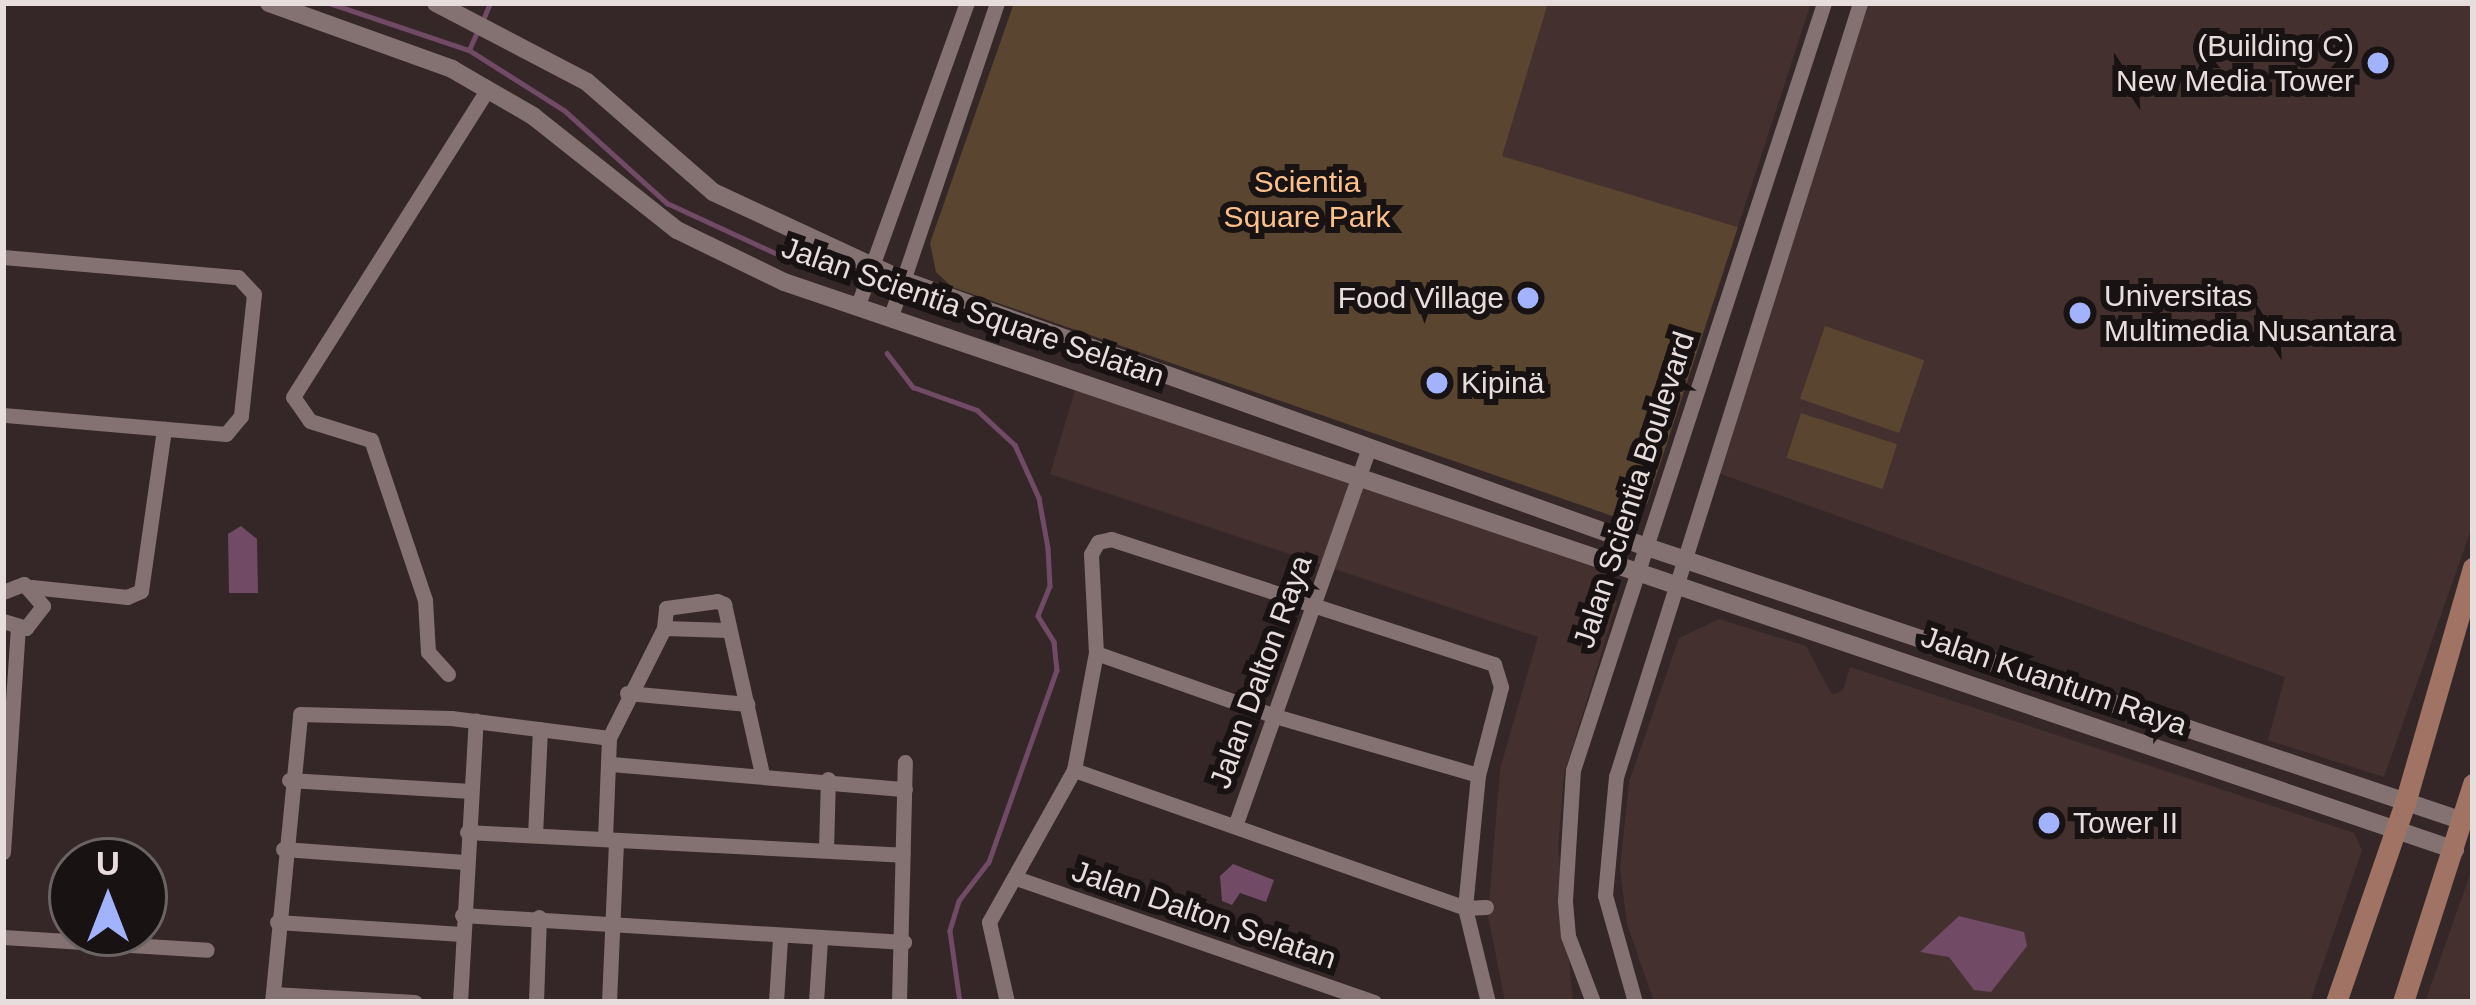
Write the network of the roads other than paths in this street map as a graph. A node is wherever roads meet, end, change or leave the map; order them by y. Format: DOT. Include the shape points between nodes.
graph roads {
  1 [pos="268,3"];
  2 [pos="436,3"];
  3 [pos="967,3"];
  4 [pos="997,3"];
  5 [pos="1824,3"];
  6 [pos="1860,3"];
  7 [pos="488,89"];
  8 [pos="3,256"];
  9 [pos="872,266"];
  10 [pos="905,280"];
  11 [pos="858,305"];
  12 [pos="891,316"];
  13 [pos="3,415"];
  14 [pos="164,429"];
  15 [pos="1370,447"];
  16 [pos="1360,476"];
  17 [pos="1644,546"];
  18 [pos="1682,558"];
  19 [pos="2473,568"];
  20 [pos="1634,569"];
  21 [pos="1676,584"];
  22 [pos="32,587"];
  23 [pos="3,591"];
  24 [pos="1314,606"];
  25 [pos="11,625"];
  26 [pos="664,628"];
  27 [pos="728,629"];
  28 [pos="1096,652"];
  29 [pos="448,674"];
  30 [pos="627,693"];
  31 [pos="747,704"];
  32 [pos="1275,716"];
  33 [pos="476,720"];
  34 [pos="540,729"];
  35 [pos="609,738"];
  36 [pos="905,762"];
  37 [pos="611,764"];
  38 [pos="1075,770"];
  39 [pos="762,774"];
  40 [pos="1478,775"];
  41 [pos="6,777"];
  42 [pos="289,779"];
  43 [pos="828,779"];
  44 [pos="2473,784"];
  45 [pos="904,789"];
  46 [pos="471,790"];
  47 [pos="2405,802"];
  48 [pos="2463,821"];
  49 [pos="1235,826"];
  50 [pos="2396,830"];
  51 [pos="467,832"];
  52 [pos="536,835"];
  53 [pos="610,839"];
  54 [pos="283,848"];
  55 [pos="826,849"];
  56 [pos="2455,850"];
  57 [pos="3,852"];
  58 [pos="902,855"];
  59 [pos="465,862"];
  60 [pos="1016,878"];
  61 [pos="1486,907"];
  62 [pos="1466,908"];
  63 [pos="462,915"];
  64 [pos="539,917"];
  65 [pos="613,921"];
  66 [pos="277,922"];
  67 [pos="462,934"];
  68 [pos="3,937"];
  69 [pos="780,938"];
  70 [pos="820,940"];
  71 [pos="904,942"];
  72 [pos="207,950"];
  73 [pos="1633,997"];
  74 [pos="272,998"];
  75 [pos="1009,1001"];
  76 [pos="415,1002"];
  77 [pos="460,1002"];
  78 [pos="536,1002"];
  79 [pos="609,1002"];
  80 [pos="776,1002"];
  81 [pos="815,1002"];
  82 [pos="899,1002"];
  83 [pos="1374,1002"];
  84 [pos="1488,1002"];
  85 [pos="1593,1002"];
  86 [pos="1611,1002"];
  87 [pos="2336,1002"];
  88 [pos="2403,1002"];
  1 -- 7 [label="street, Jalan Scientia Square Selatan" via="377,38"];
  2 -- 9 [label="street, Jalan Scientia Square Selatan" via="587,82 713,192"];
  3 -- 9 [label="street"];
  4 -- 10 [label="street"];
  5 -- 17 [label="street, Jalan Scientia Boulevard"];
  6 -- 18 [label="street"];
  7 -- 11 [label="street, Jalan Scientia Square Selatan" via="676,230 784,282"];
  7 -- 29 [label="street" via="292,397 310,421 361,434 378,452 425,600 428,652"];
  8 -- 14 [label="street" via="238,277 254,294 241,416 226,434"];
  9 -- 10 [label="street, Jalan Scientia Square Selatan"];
  9 -- 11 [label="street"];
  10 -- 12 [label="street"];
  10 -- 15 [label="street, Jalan Scientia Square Selatan"];
  11 -- 12 [label="street, Jalan Scientia Square Selatan"];
  12 -- 16 [label="street, Jalan Scientia Square Selatan"];
  13 -- 14 [label="street"];
  14 -- 22 [label="street" via="141,591 127,597"];
  15 -- 16 [label="street, Jalan Dalton Raya"];
  15 -- 17 [label="street, Jalan Scientia Square Selatan"];
  16 -- 20 [label="street, Jalan Scientia Square Selatan"];
  16 -- 24 [label="street, Jalan Dalton Raya"];
  17 -- 18 [label="street, Jalan Scientia Square Selatan"];
  17 -- 20 [label="street, Jalan Scientia Boulevard"];
  18 -- 21 [label="street"];
  18 -- 47 [label="street, Jalan Kuantum Raya"];
  19 -- 47 [label="main road"];
  20 -- 21 [label="street, Jalan Kuantum Raya"];
  20 -- 85 [label="street, Jalan Scientia Boulevard" via="1573,770 1563,837 1568,936"];
  21 -- 50 [label="street, Jalan Kuantum Raya"];
  21 -- 73 [label="street" via="1616,777 1607,836 1605,895"];
  22 -- 23 [label="street"];
  22 -- 25 [label="street" via="42,613"];
  24 -- 28 [label="street" via="1112,539 1091,554"];
  24 -- 32 [label="street, Jalan Dalton Raya"];
  24 -- 40 [label="street" via="1494,664 1501,687"];
  25 -- 41 [label="street"];
  26 -- 27 [label="street"];
  26 -- 27 [label="street" via="666,608 717,601"];
  26 -- 30 [label="street"];
  27 -- 31 [label="street"];
  28 -- 32 [label="street"];
  28 -- 38 [label="street"];
  30 -- 31 [label="street"];
  30 -- 35 [label="street"];
  31 -- 39 [label="street"];
  32 -- 40 [label="street"];
  32 -- 49 [label="street, Jalan Dalton Raya"];
  33 -- 34 [label="street"];
  33 -- 42 [label="street" via="302,713"];
  33 -- 46 [label="street"];
  34 -- 35 [label="street"];
  34 -- 52 [label="street"];
  35 -- 37 [label="street"];
  36 -- 45 [label="street"];
  37 -- 39 [label="street"];
  37 -- 53 [label="street"];
  38 -- 49 [label="street"];
  38 -- 60 [label="street"];
  39 -- 43 [label="street"];
  40 -- 62 [label="street"];
  41 -- 57 [label="street"];
  42 -- 46 [label="street"];
  42 -- 54 [label="street"];
  43 -- 45 [label="street"];
  43 -- 55 [label="street"];
  44 -- 48 [label="main road"];
  45 -- 58 [label="street"];
  46 -- 51 [label="street"];
  47 -- 48 [label="street, Jalan Kuantum Raya"];
  47 -- 50 [label="main road"];
  48 -- 56 [label="main road"];
  49 -- 62 [label="street"];
  50 -- 56 [label="street, Jalan Kuantum Raya"];
  50 -- 87 [label="main road"];
  51 -- 52 [label="street"];
  51 -- 59 [label="street"];
  52 -- 53 [label="street"];
  53 -- 55 [label="street"];
  53 -- 65 [label="street"];
  54 -- 59 [label="street"];
  54 -- 66 [label="street"];
  55 -- 58 [label="street"];
  56 -- 88 [label="main road"];
  58 -- 71 [label="street"];
  59 -- 63 [label="street"];
  60 -- 75 [label="street" via="989,922"];
  60 -- 83 [label="street, Jalan Dalton Selatan"];
  61 -- 62 [label="street"];
  62 -- 84 [label="street"];
  63 -- 64 [label="street"];
  63 -- 67 [label="street"];
  64 -- 65 [label="street"];
  64 -- 78 [label="street"];
  65 -- 69 [label="street"];
  65 -- 79 [label="street"];
  66 -- 67 [label="street"];
  66 -- 74 [label="street"];
  67 -- 77 [label="street"];
  68 -- 72 [label="street"];
  69 -- 70 [label="street"];
  69 -- 80 [label="street"];
  70 -- 71 [label="street"];
  70 -- 81 [label="street"];
  71 -- 82 [label="street"];
  73 -- 86 [label="street"];
  74 -- 76 [label="street"];
}
